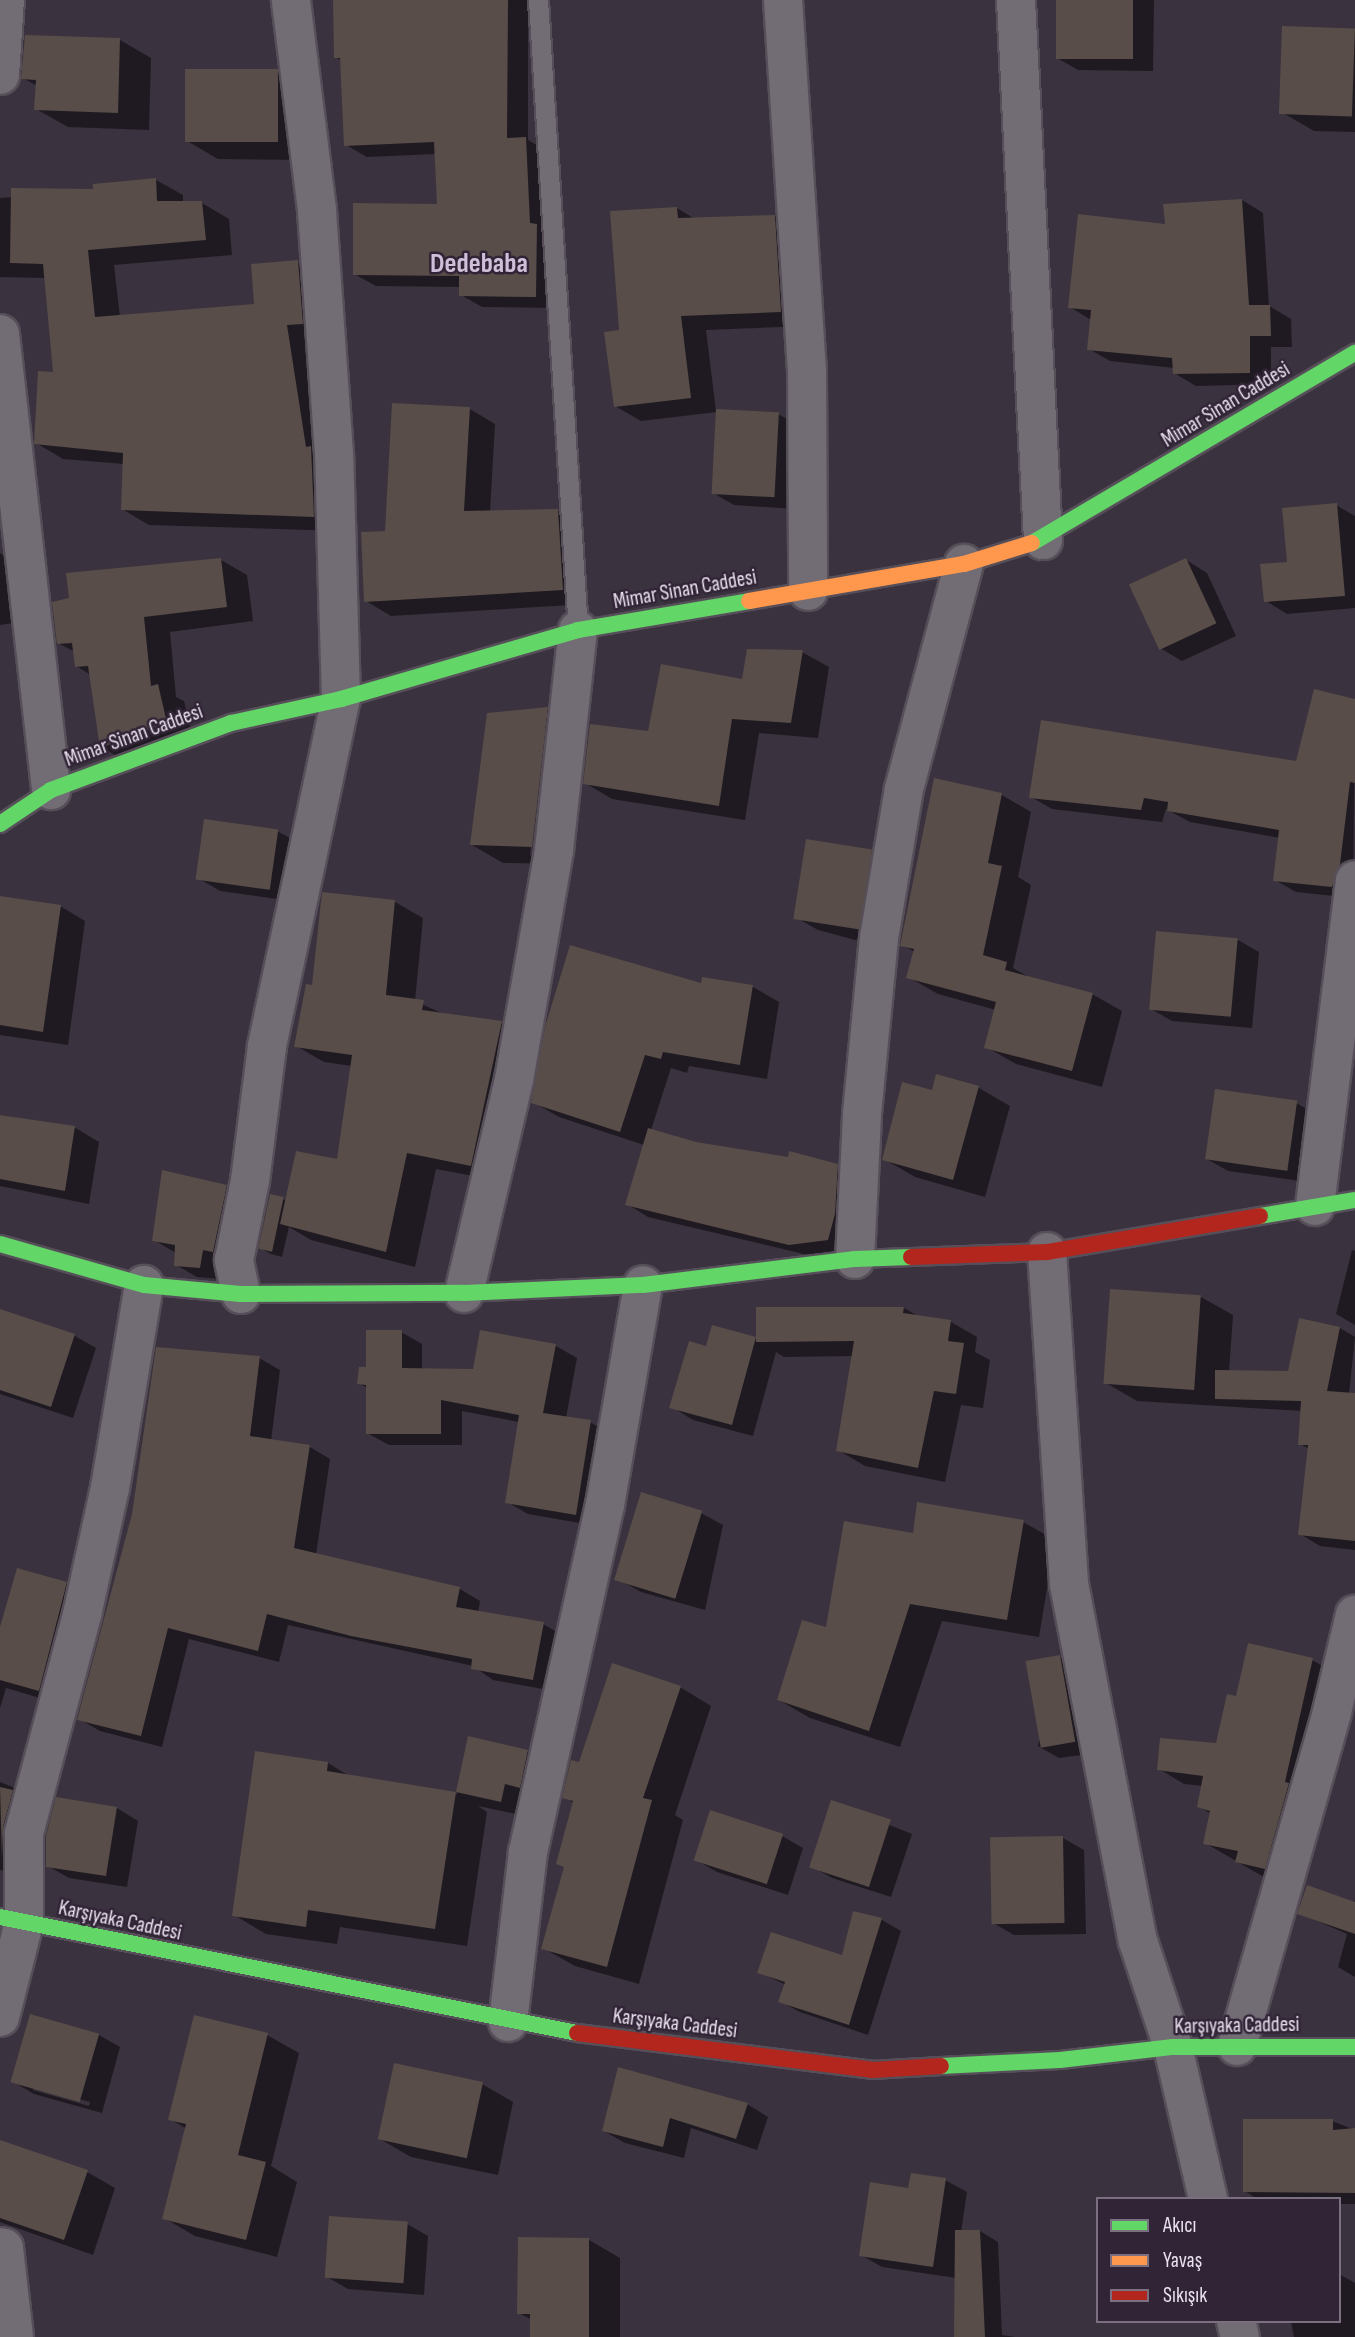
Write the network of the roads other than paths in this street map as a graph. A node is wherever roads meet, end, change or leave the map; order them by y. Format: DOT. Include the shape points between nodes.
graph roads {
  1 [pos="5,0"];
  2 [pos="291,0"];
  3 [pos="538,0"];
  4 [pos="783,0"];
  5 [pos="1016,0"];
  6 [pos="0,75"];
  7 [pos="0,334"];
  8 [pos="1355,353"];
  9 [pos="1043,540"];
  10 [pos="964,564"];
  11 [pos="808,591"];
  12 [pos="578,630"];
  13 [pos="341,699"];
  14 [pos="51,790"];
  15 [pos="0,824"];
  16 [pos="1355,880"];
  17 [pos="1355,1200"];
  18 [pos="1315,1206"];
  19 [pos="0,1244"];
  20 [pos="1047,1252"];
  21 [pos="855,1259"];
  22 [pos="144,1284"];
  23 [pos="643,1285"];
  24 [pos="464,1293"];
  25 [pos="241,1294"];
  26 [pos="1355,1615"];
  27 [pos="12,1920"];
  28 [pos="0,2017"];
  29 [pos="508,2022"];
  30 [pos="1237,2046"];
  31 [pos="1173,2047"];
  32 [pos="1355,2047"];
  33 [pos="1208,2197"];
  34 [pos="0,2247"];
  35 [pos="14,2337"];
  1 -- 6 [label="street"];
  2 -- 13 [label="street" via="317,210 334,440"];
  3 -- 12 [label="lane"];
  4 -- 11 [label="street" via="807,371"];
  5 -- 9 [label="street"];
  7 -- 14 [label="street"];
  8 -- 9 [label="street, Mimar Sinan Caddesi"];
  9 -- 10 [label="street, Mimar Sinan Caddesi"];
  10 -- 11 [label="street, Mimar Sinan Caddesi"];
  10 -- 21 [label="street" via="904,789 879,938 862,1114"];
  11 -- 12 [label="street, Mimar Sinan Caddesi"];
  12 -- 13 [label="street, Mimar Sinan Caddesi"];
  12 -- 24 [label="street" via="552,864 514,1080"];
  13 -- 14 [label="street, Mimar Sinan Caddesi" via="231,723"];
  13 -- 25 [label="street" via="267,1046 250,1181 234,1260"];
  14 -- 15 [label="street, Mimar Sinan Caddesi"];
  16 -- 18 [label="street"];
  17 -- 18 [label="street"];
  18 -- 20 [label="street"];
  19 -- 22 [label="street"];
  20 -- 21 [label="street"];
  20 -- 31 [label="street" via="1069,1584 1138,1941"];
  21 -- 23 [label="street"];
  22 -- 25 [label="street"];
  22 -- 27 [label="street" via="96,1551 24,1833"];
  23 -- 24 [label="street"];
  23 -- 29 [label="street" via="606,1505 528,1852"];
  24 -- 25 [label="street"];
  26 -- 30 [label="street"];
  27 -- 28 [label="street"];
  27 -- 29 [label="street, Karşıyaka Caddesi"];
  29 -- 31 [label="street, Karşıyaka Caddesi" via="872,2070 1060,2060"];
  30 -- 31 [label="street, Karşıyaka Caddesi"];
  30 -- 32 [label="street, Karşıyaka Caddesi"];
  31 -- 33 [label="street"];
  34 -- 35 [label="street" via="4,2248"];
}
